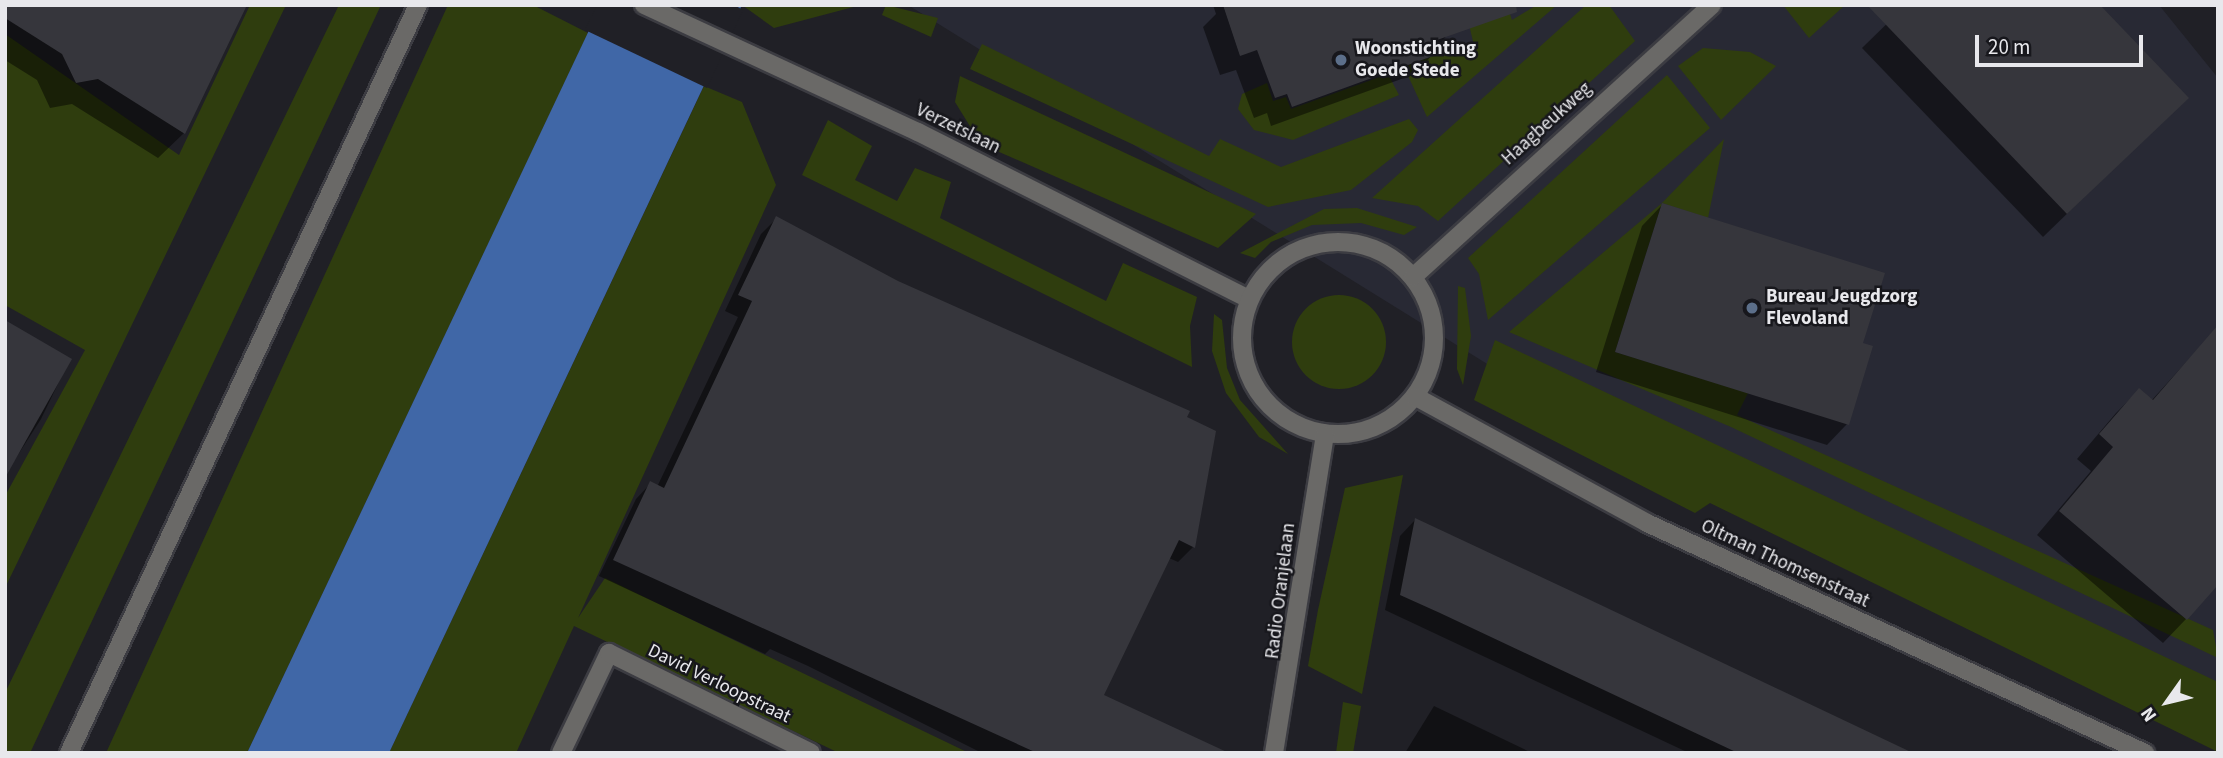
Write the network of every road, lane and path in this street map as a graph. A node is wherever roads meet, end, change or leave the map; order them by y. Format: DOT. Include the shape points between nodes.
graph roads {
  1 [pos="418,5"];
  2 [pos="645,5"];
  3 [pos="1712,5"];
  4 [pos="1413,277"];
  5 [pos="1249,299"];
  6 [pos="1416,397"];
  7 [pos="1325,435"];
  8 [pos="69,753"];
  9 [pos="561,753"];
  10 [pos="811,753"];
  11 [pos="1274,753"];
  12 [pos="2145,753"];
  1 -- 8 [label="street"];
  2 -- 5 [label="street, Verzetslaan" via="786,69"];
  3 -- 4 [label="street, Haagbeukweg"];
  4 -- 5 [label="street" via="1367,246 1339,241 1286,256"];
  4 -- 6 [label="street" via="1435,337 1431,368"];
  5 -- 7 [label="street" via="1242,357 1253,385 1272,409"];
  6 -- 7 [label="street" via="1391,420 1359,433"];
  6 -- 12 [label="street, Oltman Thomsenstraat" via="1647,523"];
  7 -- 11 [label="street, Radio Oranjelaan"];
  9 -- 10 [label="street, David Verloopstraat" via="609,653"];
}
